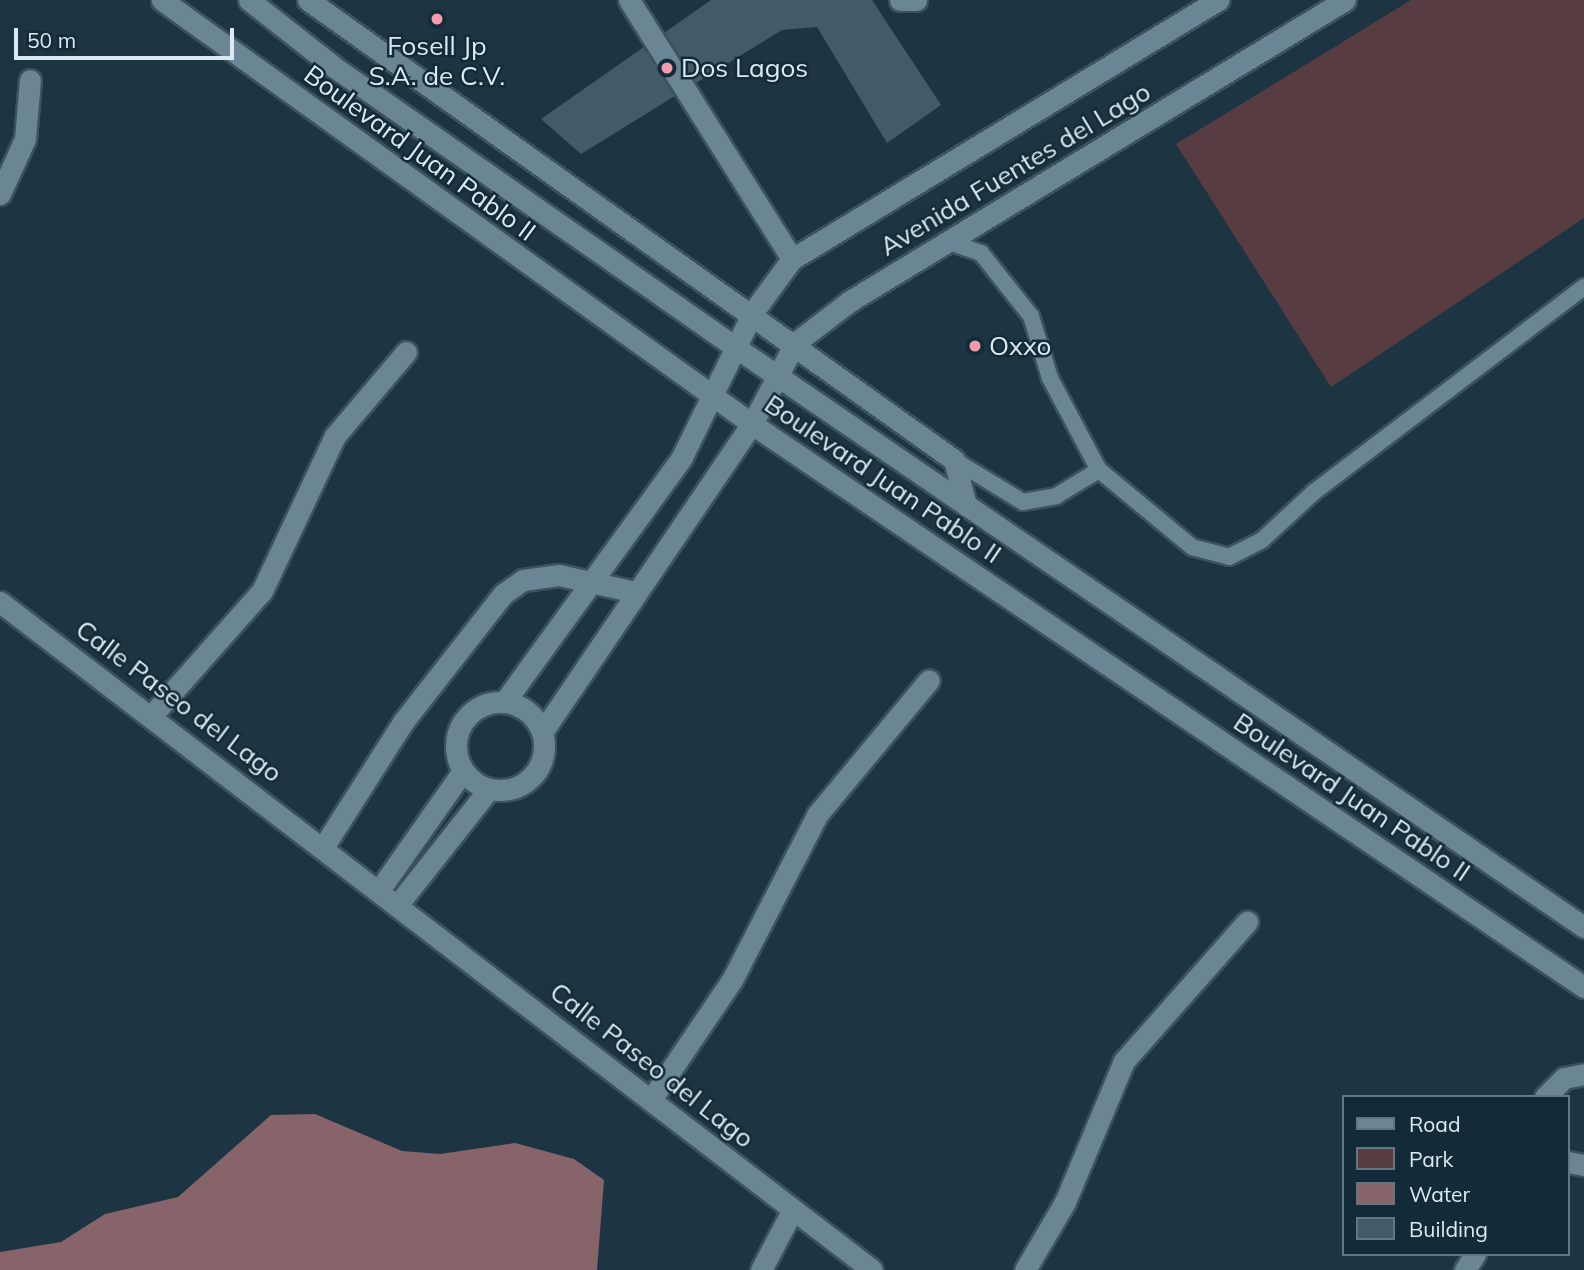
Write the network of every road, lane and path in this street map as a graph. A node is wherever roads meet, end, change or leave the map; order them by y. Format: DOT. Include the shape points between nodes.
graph roads {
  1 [pos="162,0"];
  2 [pos="249,0"];
  3 [pos="309,0"];
  4 [pos="629,0"];
  5 [pos="1218,0"];
  6 [pos="1345,0"];
  7 [pos="30,80"];
  8 [pos="0,194"];
  9 [pos="952,243"];
  10 [pos="792,259"];
  11 [pos="1584,287"];
  12 [pos="752,312"];
  13 [pos="795,343"];
  14 [pos="735,347"];
  15 [pos="406,352"];
  16 [pos="778,375"];
  17 [pos="710,394"];
  18 [pos="752,424"];
  19 [pos="954,460"];
  20 [pos="1099,470"];
  21 [pos="966,505"];
  22 [pos="598,580"];
  23 [pos="635,592"];
  24 [pos="0,602"];
  25 [pos="929,680"];
  26 [pos="505,701"];
  27 [pos="153,715"];
  28 [pos="543,731"];
  29 [pos="463,771"];
  30 [pos="489,789"];
  31 [pos="324,846"];
  32 [pos="380,889"];
  33 [pos="399,904"];
  34 [pos="1247,922"];
  35 [pos="1584,927"];
  36 [pos="1584,987"];
  37 [pos="1584,1074"];
  38 [pos="1547,1095"];
  39 [pos="652,1098"];
  40 [pos="792,1211"];
  41 [pos="761,1270"];
  42 [pos="872,1270"];
  43 [pos="1025,1270"];
  1 -- 17 [label="street, Boulevard Juan Pablo II"];
  2 -- 14 [label="street, Boulevard Juan Pablo II" via="334,67"];
  3 -- 12 [label="street"];
  4 -- 10 [label="street"];
  5 -- 10 [label="street, Avenida Fuentes del Lago"];
  6 -- 9 [label="street, Avenida Fuentes del Lago"];
  7 -- 8 [label="street" via="25,139"];
  9 -- 13 [label="street, Avenida Fuentes del Lago" via="850,301"];
  9 -- 20 [label="lane" via="981,253 1031,316 1050,378"];
  10 -- 12 [label="street, Avenida Fuentes del Lago"];
  11 -- 20 [label="lane" via="1314,492 1261,541 1229,557 1192,547"];
  12 -- 13 [label="street"];
  12 -- 14 [label="street, Avenida Fuentes del Lago"];
  13 -- 16 [label="street, Avenida Fuentes del Lago"];
  13 -- 19 [label="street"];
  14 -- 16 [label="street, Boulevard Juan Pablo II"];
  14 -- 17 [label="street, Avenida Fuentes del Lago"];
  15 -- 27 [label="street" via="335,436 262,591"];
  16 -- 18 [label="street, Avenida Fuentes del Lago"];
  16 -- 21 [label="street, Boulevard Juan Pablo II"];
  17 -- 18 [label="street, Boulevard Juan Pablo II"];
  17 -- 22 [label="street" via="682,457"];
  18 -- 23 [label="street"];
  18 -- 36 [label="street, Boulevard Juan Pablo II"];
  19 -- 20 [label="lane" via="1023,502 1056,496"];
  19 -- 21 [label="street"];
  21 -- 35 [label="street, Boulevard Juan Pablo II"];
  22 -- 23 [label="street"];
  22 -- 26 [label="street"];
  22 -- 31 [label="street" via="533,578 503,594 403,722"];
  23 -- 28 [label="street"];
  24 -- 27 [label="street, Calle Paseo del Lago"];
  25 -- 39 [label="street" via="817,814 732,980"];
  26 -- 28 [label="street" via="521,706"];
  26 -- 29 [label="street" via="480,705 462,723 455,747"];
  27 -- 31 [label="street, Calle Paseo del Lago"];
  28 -- 30 [label="street" via="542,762 533,776 520,786"];
  29 -- 30 [label="street"];
  29 -- 32 [label="street"];
  30 -- 33 [label="street"];
  31 -- 32 [label="street, Calle Paseo del Lago"];
  32 -- 33 [label="street, Calle Paseo del Lago"];
  33 -- 39 [label="street, Calle Paseo del Lago"];
  34 -- 43 [label="street" via="1124,1061 1065,1202"];
  37 -- 38 [label="street" via="1564,1079"];
  39 -- 40 [label="street, Calle Paseo del Lago"];
  40 -- 41 [label="street"];
  40 -- 42 [label="street, Calle Paseo del Lago"];
}
